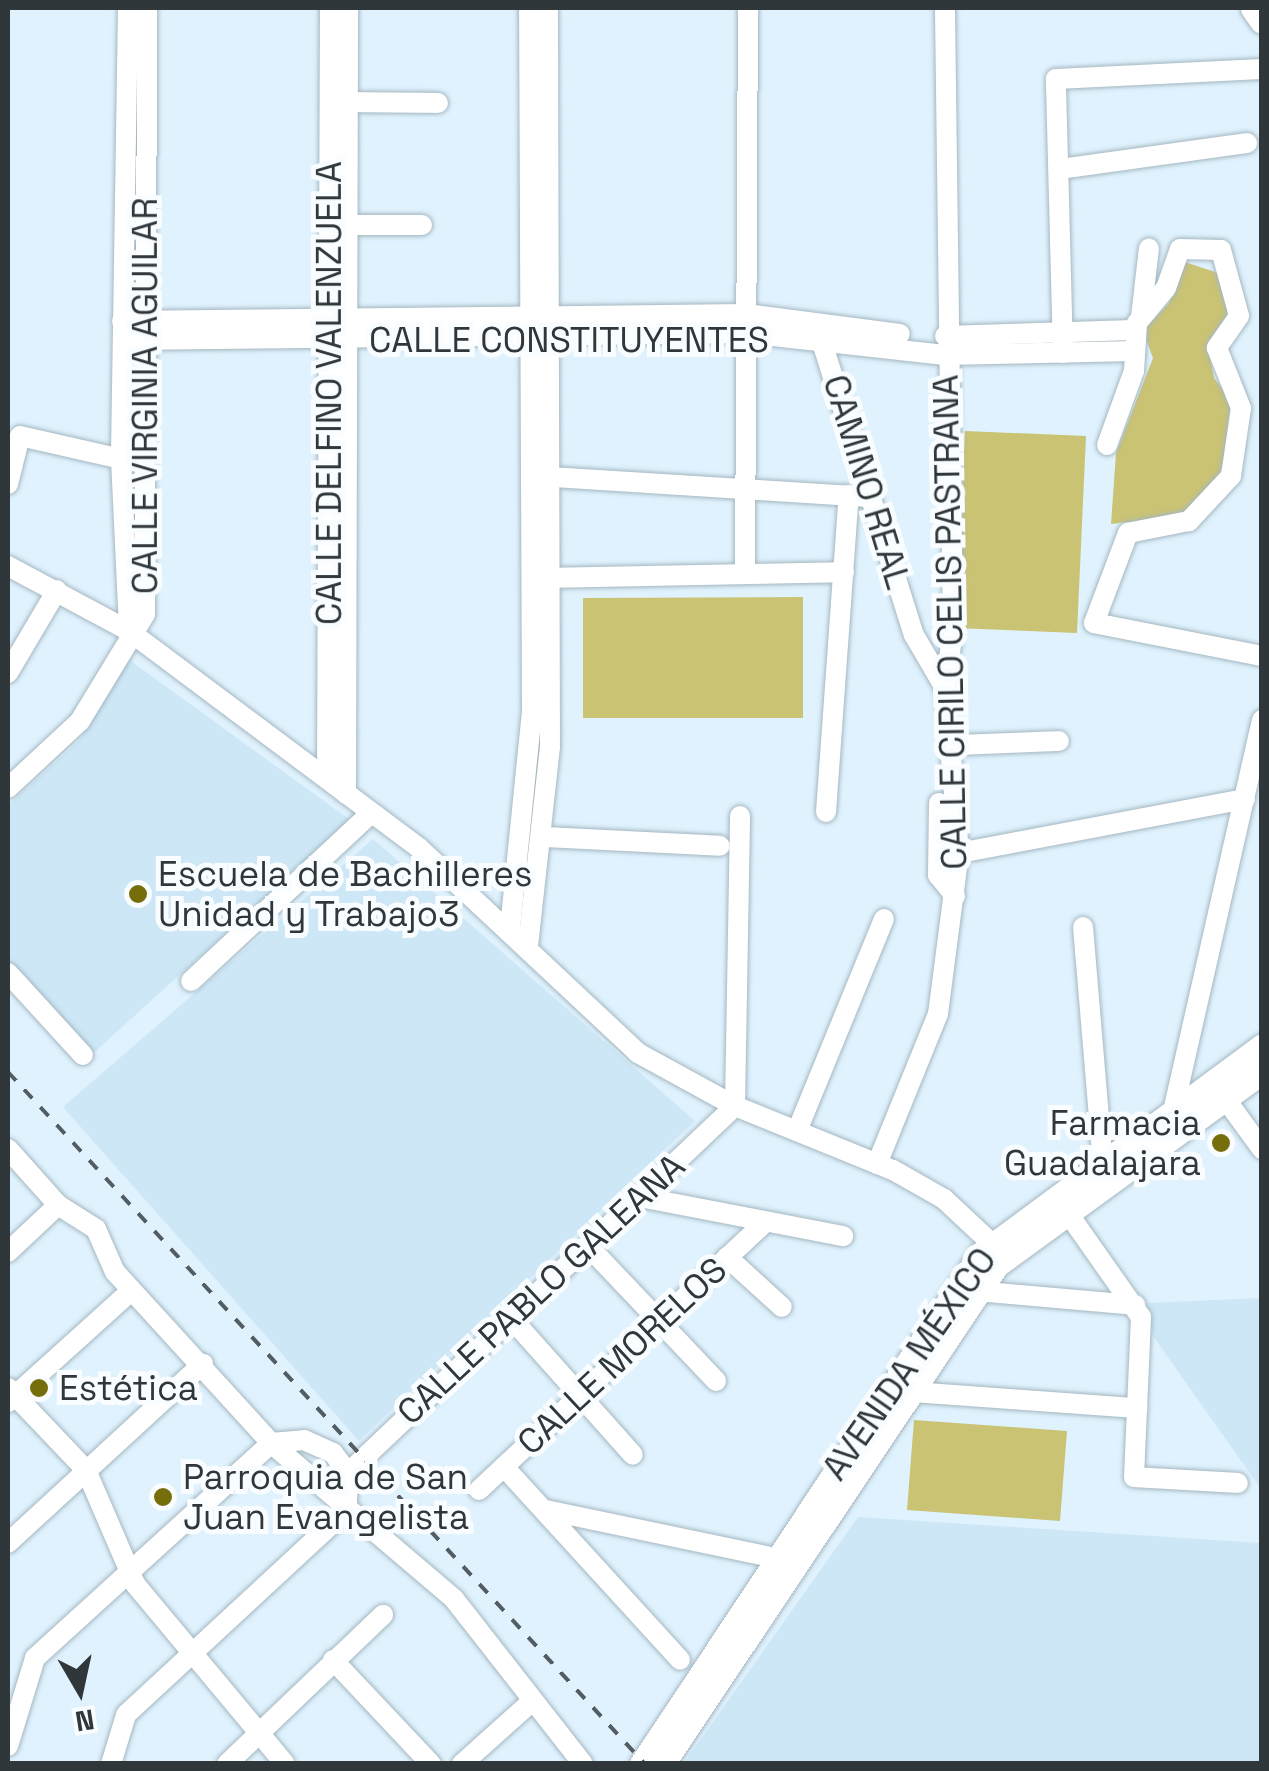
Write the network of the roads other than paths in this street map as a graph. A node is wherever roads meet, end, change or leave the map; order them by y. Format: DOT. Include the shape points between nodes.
graph roads {
  1 [pos="128,8"];
  2 [pos="148,8"];
  3 [pos="330,8"];
  4 [pos="348,8"];
  5 [pos="529,8"];
  6 [pos="548,8"];
  7 [pos="748,8"];
  8 [pos="944,8"];
  9 [pos="1253,8"];
  10 [pos="1262,21"];
  11 [pos="1262,69"];
  12 [pos="347,102"];
  13 [pos="438,103"];
  14 [pos="1247,143"];
  15 [pos="1060,169"];
  16 [pos="338,225"];
  17 [pos="422,225"];
  18 [pos="1148,248"];
  19 [pos="746,324"];
  20 [pos="337,329"];
  21 [pos="543,329"];
  22 [pos="133,330"];
  23 [pos="1137,333"];
  24 [pos="900,334"];
  25 [pos="821,337"];
  26 [pos="1063,343"];
  27 [pos="945,345"];
  28 [pos="1107,445"];
  29 [pos="121,458"];
  30 [pos="552,478"];
  31 [pos="8,484"];
  32 [pos="745,489"];
  33 [pos="849,496"];
  34 [pos="871,497"];
  35 [pos="8,566"];
  36 [pos="844,572"];
  37 [pos="745,574"];
  38 [pos="337,578"];
  39 [pos="543,578"];
  40 [pos="58,590"];
  41 [pos="953,630"];
  42 [pos="129,631"];
  43 [pos="914,635"];
  44 [pos="1262,656"];
  45 [pos="8,673"];
  46 [pos="945,688"];
  47 [pos="1262,720"];
  48 [pos="1059,741"];
  49 [pos="955,745"];
  50 [pos="327,780"];
  51 [pos="8,788"];
  52 [pos="346,794"];
  53 [pos="1246,800"];
  54 [pos="939,804"];
  55 [pos="826,812"];
  56 [pos="371,813"];
  57 [pos="740,816"];
  58 [pos="545,837"];
  59 [pos="720,846"];
  60 [pos="960,853"];
  61 [pos="955,896"];
  62 [pos="884,919"];
  63 [pos="1083,926"];
  64 [pos="510,928"];
  65 [pos="528,946"];
  66 [pos="8,973"];
  67 [pos="191,981"];
  68 [pos="1262,1046"];
  69 [pos="82,1056"];
  70 [pos="1262,1071"];
  71 [pos="1218,1088"];
  72 [pos="735,1106"];
  73 [pos="1174,1108"];
  74 [pos="796,1131"];
  75 [pos="1262,1149"];
  76 [pos="8,1150"];
  77 [pos="877,1164"];
  78 [pos="1103,1169"];
  79 [pos="640,1196"];
  80 [pos="58,1205"];
  81 [pos="1065,1208"];
  82 [pos="765,1222"];
  83 [pos="843,1236"];
  84 [pos="588,1246"];
  85 [pos="998,1249"];
  86 [pos="8,1252"];
  87 [pos="728,1257"];
  88 [pos="132,1291"];
  89 [pos="967,1291"];
  90 [pos="1135,1305"];
  91 [pos="782,1306"];
  92 [pos="512,1318"];
  93 [pos="659,1322"];
  94 [pos="203,1364"];
  95 [pos="716,1381"];
  96 [pos="912,1392"];
  97 [pos="10,1395"];
  98 [pos="582,1395"];
  99 [pos="1137,1408"];
  100 [pos="271,1443"];
  101 [pos="634,1456"];
  102 [pos="504,1467"];
  103 [pos="86,1470"];
  104 [pos="348,1473"];
  105 [pos="1238,1483"];
  106 [pos="479,1490"];
  107 [pos="346,1510"];
  108 [pos="546,1510"];
  109 [pos="8,1544"];
  110 [pos="767,1556"];
  111 [pos="129,1573"];
  112 [pos="383,1615"];
  113 [pos="193,1651"];
  114 [pos="334,1660"];
  115 [pos="680,1660"];
  116 [pos="530,1703"];
  117 [pos="690,1707"];
  118 [pos="260,1729"];
  119 [pos="8,1746"];
  120 [pos="111,1764"];
  121 [pos="227,1764"];
  122 [pos="285,1764"];
  123 [pos="431,1764"];
  124 [pos="462,1764"];
  125 [pos="583,1764"];
  126 [pos="642,1764"];
  127 [pos="662,1764"];
  1 -- 22 [label="street, CALLE VIRGINIA AGUILAR"];
  2 -- 22 [label="street, CALLE VIRGINIA AGUILAR"];
  3 -- 16 [label="street, CALLE DELFINO VALENZUELA"];
  4 -- 12 [label="street, CALLE DELFINO VALENZUELA"];
  5 -- 21 [label="street"];
  6 -- 21 [label="street"];
  7 -- 19 [label="street"];
  8 -- 27 [label="street, CALLE CIRILO CELIS PASTRANA"];
  9 -- 10 [label="main road"];
  11 -- 15 [label="street" via="1056,79"];
  12 -- 13 [label="street"];
  12 -- 16 [label="street, CALLE DELFINO VALENZUELA"];
  14 -- 15 [label="street"];
  15 -- 26 [label="street"];
  16 -- 17 [label="street"];
  16 -- 20 [label="street, CALLE DELFINO VALENZUELA"];
  18 -- 23 [label="street"];
  19 -- 21 [label="street, CALLE CONSTITUYENTES"];
  19 -- 25 [label="street, CALLE CONSTITUYENTES"];
  19 -- 32 [label="street"];
  20 -- 21 [label="street, CALLE CONSTITUYENTES"];
  20 -- 22 [label="street, CALLE CONSTITUYENTES"];
  20 -- 38 [label="street, CALLE DELFINO VALENZUELA"];
  21 -- 30 [label="street"];
  21 -- 39 [label="street"];
  22 -- 29 [label="street, CALLE VIRGINIA AGUILAR"];
  22 -- 42 [label="street, CALLE VIRGINIA AGUILAR" via="145,614"];
  23 -- 26 [label="street, CALLE CONSTITUYENTES"];
  23 -- 28 [label="street"];
  23 -- 44 [label="street" via="1183,245 1227,255 1239,316 1217,348 1241,408 1231,476 1189,521 1128,533 1094,623"];
  24 -- 25 [label="street, CALLE CONSTITUYENTES"];
  25 -- 27 [label="street, CALLE CONSTITUYENTES"];
  25 -- 34 [label="street, CAMINO REAL"];
  26 -- 27 [label="street, CALLE CONSTITUYENTES"];
  27 -- 41 [label="street, CALLE CIRILO CELIS PASTRANA"];
  29 -- 31 [label="street" via="20,436"];
  29 -- 42 [label="street, CALLE VIRGINIA AGUILAR"];
  30 -- 32 [label="street"];
  30 -- 39 [label="street"];
  32 -- 33 [label="street"];
  32 -- 37 [label="street"];
  33 -- 34 [label="street"];
  33 -- 36 [label="street"];
  34 -- 43 [label="street, CAMINO REAL"];
  35 -- 40 [label="street"];
  36 -- 37 [label="street"];
  36 -- 55 [label="street"];
  37 -- 39 [label="street"];
  38 -- 50 [label="street, CALLE DELFINO VALENZUELA"];
  38 -- 52 [label="street, CALLE DELFINO VALENZUELA"];
  39 -- 58 [label="street"];
  39 -- 64 [label="street" via="528,796"];
  40 -- 42 [label="street"];
  40 -- 45 [label="street"];
  41 -- 43 [label="street"];
  41 -- 46 [label="street, CALLE CIRILO CELIS PASTRANA"];
  42 -- 50 [label="street"];
  42 -- 51 [label="street" via="80,721"];
  43 -- 46 [label="street, CAMINO REAL"];
  46 -- 49 [label="street, CALLE CIRILO CELIS PASTRANA"];
  47 -- 53 [label="street"];
  48 -- 49 [label="street"];
  49 -- 60 [label="street, CALLE CIRILO CELIS PASTRANA"];
  50 -- 52 [label="street"];
  52 -- 56 [label="street"];
  53 -- 60 [label="street"];
  53 -- 73 [label="street"];
  54 -- 61 [label="street" via="938,875"];
  56 -- 64 [label="street"];
  56 -- 67 [label="street"];
  57 -- 72 [label="street"];
  58 -- 59 [label="street"];
  58 -- 65 [label="street"];
  60 -- 61 [label="street, CALLE CIRILO CELIS PASTRANA"];
  61 -- 77 [label="street, CALLE CIRILO CELIS PASTRANA" via="938,1014"];
  62 -- 74 [label="street"];
  63 -- 78 [label="street"];
  64 -- 65 [label="street"];
  65 -- 72 [label="street" via="638,1053"];
  66 -- 69 [label="street"];
  68 -- 71 [label="main road, AVENIDA MÉXICO"];
  70 -- 71 [label="main road, AVENIDA MÉXICO"];
  71 -- 73 [label="main road, AVENIDA MÉXICO"];
  71 -- 75 [label="street"];
  71 -- 78 [label="main road, AVENIDA MÉXICO"];
  72 -- 74 [label="street"];
  72 -- 79 [label="street, CALLE PABLO GALEANA"];
  73 -- 78 [label="main road, AVENIDA MÉXICO"];
  74 -- 77 [label="street"];
  76 -- 80 [label="street"];
  77 -- 85 [label="street" via="944,1198"];
  78 -- 81 [label="main road, AVENIDA MÉXICO"];
  78 -- 85 [label="main road, AVENIDA MÉXICO"];
  79 -- 82 [label="street"];
  79 -- 84 [label="street, CALLE PABLO GALEANA"];
  80 -- 86 [label="street"];
  80 -- 88 [label="street" via="96,1228"];
  81 -- 85 [label="main road, AVENIDA MÉXICO"];
  81 -- 90 [label="street"];
  82 -- 83 [label="street"];
  82 -- 87 [label="street, CALLE MORELOS"];
  84 -- 92 [label="street, CALLE PABLO GALEANA"];
  84 -- 93 [label="street"];
  85 -- 89 [label="main road, AVENIDA MÉXICO"];
  87 -- 91 [label="street"];
  87 -- 93 [label="street, CALLE MORELOS"];
  88 -- 94 [label="street"];
  88 -- 97 [label="street"];
  89 -- 90 [label="street"];
  89 -- 96 [label="main road, AVENIDA MÉXICO"];
  89 -- 117 [label="main road, AVENIDA MÉXICO"];
  90 -- 99 [label="street" via="1143,1327"];
  92 -- 98 [label="street"];
  92 -- 104 [label="street, CALLE PABLO GALEANA"];
  93 -- 95 [label="street"];
  93 -- 98 [label="street, CALLE MORELOS"];
  94 -- 100 [label="street"];
  94 -- 103 [label="street"];
  96 -- 99 [label="street"];
  96 -- 117 [label="main road, AVENIDA MÉXICO"];
  97 -- 103 [label="street"];
  98 -- 101 [label="street"];
  98 -- 102 [label="street, CALLE MORELOS"];
  99 -- 105 [label="street" via="1134,1477"];
  100 -- 104 [label="street" via="317,1443"];
  100 -- 107 [label="street"];
  100 -- 111 [label="street"];
  102 -- 106 [label="street, CALLE MORELOS"];
  102 -- 108 [label="street"];
  103 -- 109 [label="street"];
  103 -- 111 [label="street"];
  104 -- 107 [label="street"];
  107 -- 113 [label="street"];
  107 -- 116 [label="street" via="454,1600"];
  108 -- 110 [label="street"];
  108 -- 115 [label="street"];
  111 -- 113 [label="street"];
  111 -- 119 [label="street" via="35,1658"];
  112 -- 114 [label="street"];
  113 -- 118 [label="street"];
  113 -- 120 [label="street" via="126,1714"];
  114 -- 118 [label="street"];
  114 -- 123 [label="street"];
  116 -- 124 [label="street"];
  116 -- 125 [label="street"];
  117 -- 126 [label="main road, AVENIDA MÉXICO"];
  117 -- 127 [label="main road, AVENIDA MÉXICO"];
  118 -- 121 [label="street"];
  118 -- 122 [label="street"];
}
